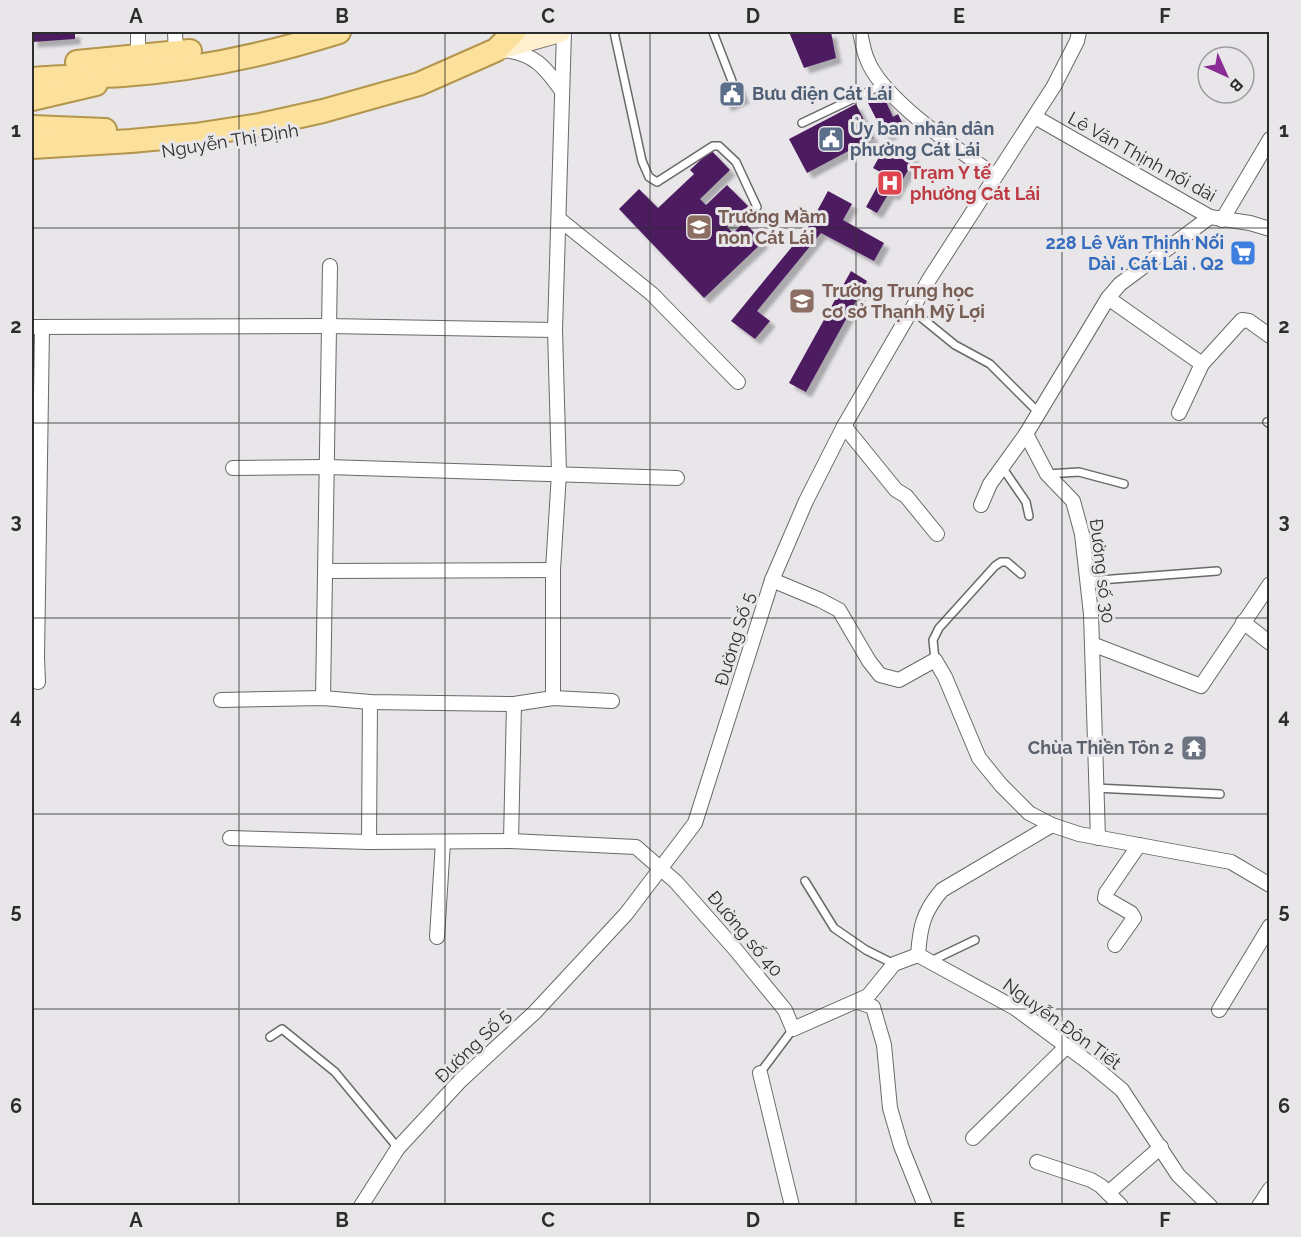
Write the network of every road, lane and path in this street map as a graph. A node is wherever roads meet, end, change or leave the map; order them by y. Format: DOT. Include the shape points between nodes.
graph roads {
  1 [pos="138,32"];
  2 [pos="339,32"];
  3 [pos="514,32"];
  4 [pos="560,32"];
  5 [pos="564,32"];
  6 [pos="615,32"];
  7 [pos="713,32"];
  8 [pos="860,32"];
  9 [pos="1079,32"];
  10 [pos="304,34"];
  11 [pos="496,50"];
  12 [pos="176,51"];
  13 [pos="133,68"];
  14 [pos="33,73"];
  15 [pos="732,81"];
  16 [pos="419,84"];
  17 [pos="882,85"];
  18 [pos="562,91"];
  19 [pos="32,99"];
  20 [pos="1035,117"];
  21 [pos="802,123"];
  22 [pos="32,127"];
  23 [pos="195,135"];
  24 [pos="1269,140"];
  25 [pos="32,147"];
  26 [pos="32,160"];
  27 [pos="995,176"];
  28 [pos="757,207"];
  29 [pos="559,219"];
  30 [pos="1216,219"];
  31 [pos="1269,229"];
  32 [pos="330,266"];
  33 [pos="1108,298"];
  34 [pos="912,310"];
  35 [pos="37,327"];
  36 [pos="328,327"];
  37 [pos="555,330"];
  38 [pos="1269,336"];
  39 [pos="1202,364"];
  40 [pos="738,382"];
  41 [pos="1038,412"];
  42 [pos="1179,413"];
  43 [pos="844,426"];
  44 [pos="1026,434"];
  45 [pos="327,466"];
  46 [pos="1002,467"];
  47 [pos="233,468"];
  48 [pos="559,473"];
  49 [pos="1047,474"];
  50 [pos="677,478"];
  51 [pos="1124,484"];
  52 [pos="981,505"];
  53 [pos="1029,516"];
  54 [pos="937,534"];
  55 [pos="553,570"];
  56 [pos="1217,571"];
  57 [pos="326,572"];
  58 [pos="1021,574"];
  59 [pos="772,580"];
  60 [pos="1088,581"];
  61 [pos="1269,584"];
  62 [pos="1244,622"];
  63 [pos="1269,643"];
  64 [pos="1092,644"];
  65 [pos="935,660"];
  66 [pos="38,682"];
  67 [pos="323,698"];
  68 [pos="553,698"];
  69 [pos="221,700"];
  70 [pos="612,701"];
  71 [pos="370,702"];
  72 [pos="514,704"];
  73 [pos="1095,788"];
  74 [pos="1220,794"];
  75 [pos="1052,825"];
  76 [pos="230,838"];
  77 [pos="1098,838"];
  78 [pos="511,841"];
  79 [pos="369,842"];
  80 [pos="442,842"];
  81 [pos="1139,845"];
  82 [pos="662,868"];
  83 [pos="805,881"];
  84 [pos="1269,885"];
  85 [pos="1269,926"];
  86 [pos="437,937"];
  87 [pos="975,940"];
  88 [pos="1115,945"];
  89 [pos="924,958"];
  90 [pos="894,964"];
  91 [pos="858,1002"];
  92 [pos="1219,1010"];
  93 [pos="793,1029"];
  94 [pos="270,1037"];
  95 [pos="1067,1047"];
  96 [pos="760,1073"];
  97 [pos="973,1138"];
  98 [pos="1161,1147"];
  99 [pos="398,1148"];
  100 [pos="1037,1162"];
  101 [pos="1269,1189"];
  102 [pos="1108,1193"];
  103 [pos="361,1206"];
  104 [pos="792,1206"];
  105 [pos="925,1206"];
  106 [pos="1122,1206"];
  107 [pos="1210,1206"];
  108 [pos="1258,1206"];
  1 -- 13 [label="street"];
  2 -- 10 [label="main road"];
  3 -- 11 [label="main road"];
  4 -- 11 [label="main road, Nguyễn Thị Định"];
  5 -- 18 [label="street"];
  6 -- 28 [label="lane" via="642,161 649,177 657,182 718,146 736,162"];
  7 -- 15 [label="lane"];
  8 -- 17 [label="street" via="867,60"];
  9 -- 20 [label="street, Đường Số 5"];
  10 -- 12 [label="main road" via="276,51 241,59"];
  11 -- 16 [label="main road, Nguyễn Thị Định"];
  11 -- 18 [label="street" via="529,56 547,70"];
  12 -- 13 [label="main road"];
  13 -- 14 [label="main road" via="59,76"];
  13 -- 14 [label="main road" via="65,63"];
  13 -- 19 [label="main road" via="81,89"];
  16 -- 23 [label="main road, Nguyễn Thị Định" via="323,111"];
  16 -- 26 [label="main road, Nguyễn Thị Định" via="383,107 334,124 184,152"];
  17 -- 21 [label="lane"];
  17 -- 27 [label="street" via="925,124"];
  18 -- 29 [label="street"];
  20 -- 27 [label="street, Đường Số 5"];
  20 -- 30 [label="street, Lê Văn Thịnh nối dài"];
  22 -- 23 [label="main road, Nguyễn Thị Định"];
  23 -- 25 [label="main road, Nguyễn Thị Định"];
  24 -- 30 [label="street"];
  27 -- 34 [label="street, Đường Số 5"];
  29 -- 37 [label="street"];
  29 -- 40 [label="street" via="652,294"];
  30 -- 31 [label="street, Lê Văn Thịnh nối dài"];
  30 -- 33 [label="street" via="1120,284"];
  32 -- 36 [label="street"];
  33 -- 39 [label="street"];
  33 -- 41 [label="street"];
  34 -- 41 [label="lane" via="955,345 990,364"];
  34 -- 43 [label="street, Đường Số 5"];
  35 -- 36 [label="street"];
  35 -- 66 [label="street"];
  36 -- 37 [label="street"];
  36 -- 45 [label="street"];
  37 -- 48 [label="street"];
  38 -- 39 [label="street" via="1250,321 1242,320"];
  39 -- 42 [label="street"];
  41 -- 44 [label="street"];
  43 -- 54 [label="street"];
  43 -- 59 [label="street, Đường Số 5"];
  44 -- 46 [label="street"];
  44 -- 49 [label="street, Đường số 30"];
  45 -- 47 [label="street"];
  45 -- 48 [label="street"];
  45 -- 57 [label="street"];
  46 -- 52 [label="street"];
  46 -- 53 [label="lane" via="1026,502"];
  48 -- 50 [label="street"];
  48 -- 55 [label="street"];
  49 -- 51 [label="lane" via="1079,472"];
  49 -- 60 [label="street, Đường số 30" via="1073,501"];
  55 -- 57 [label="street"];
  55 -- 68 [label="street"];
  56 -- 60 [label="lane"];
  57 -- 67 [label="street"];
  58 -- 65 [label="lane" via="1007,562 995,566 939,628 933,640"];
  59 -- 65 [label="street" via="839,610 880,675 899,680"];
  59 -- 82 [label="street, Đường Số 5" via="695,823"];
  60 -- 64 [label="street, Đường số 30"];
  61 -- 62 [label="street"];
  62 -- 63 [label="street"];
  62 -- 64 [label="street" via="1201,686"];
  64 -- 73 [label="street, Đường số 30"];
  65 -- 75 [label="street" via="979,758 1029,813"];
  67 -- 69 [label="street"];
  67 -- 71 [label="street"];
  68 -- 70 [label="street"];
  68 -- 72 [label="street"];
  71 -- 72 [label="street"];
  71 -- 79 [label="street"];
  72 -- 78 [label="street"];
  73 -- 74 [label="lane"];
  73 -- 77 [label="street, Đường số 30"];
  75 -- 77 [label="street"];
  75 -- 89 [label="street" via="942,890 929,904 922,923"];
  76 -- 79 [label="street, Đường số 40"];
  77 -- 81 [label="street"];
  78 -- 80 [label="street, Đường số 40"];
  78 -- 82 [label="street, Đường số 40" via="636,847"];
  79 -- 80 [label="street, Đường số 40"];
  80 -- 86 [label="street"];
  81 -- 84 [label="street" via="1231,862"];
  81 -- 88 [label="street" via="1106,893 1105,898 1134,918"];
  82 -- 93 [label="street, Đường số 40" via="778,1001"];
  82 -- 99 [label="street, Đường Số 5" via="626,914 535,1012 461,1080"];
  83 -- 90 [label="lane" via="834,928"];
  85 -- 92 [label="street"];
  87 -- 89 [label="lane"];
  89 -- 90 [label="street"];
  89 -- 95 [label="street, Nguyễn Đôn Tiết" via="1015,1008"];
  90 -- 91 [label="street" via="868,996"];
  91 -- 93 [label="street"];
  91 -- 105 [label="street" via="873,1007 884,1045 890,1108"];
  93 -- 96 [label="lane"];
  94 -- 99 [label="lane" via="282,1029 335,1072"];
  95 -- 97 [label="street"];
  95 -- 98 [label="street, Nguyễn Đôn Tiết" via="1122,1090"];
  96 -- 104 [label="street"];
  98 -- 102 [label="street"];
  98 -- 107 [label="street, Nguyễn Đôn Tiết" via="1179,1175"];
  99 -- 103 [label="street, Đường Số 5"];
  100 -- 102 [label="street" via="1091,1180"];
  101 -- 108 [label="street"];
  102 -- 106 [label="street"];
}
